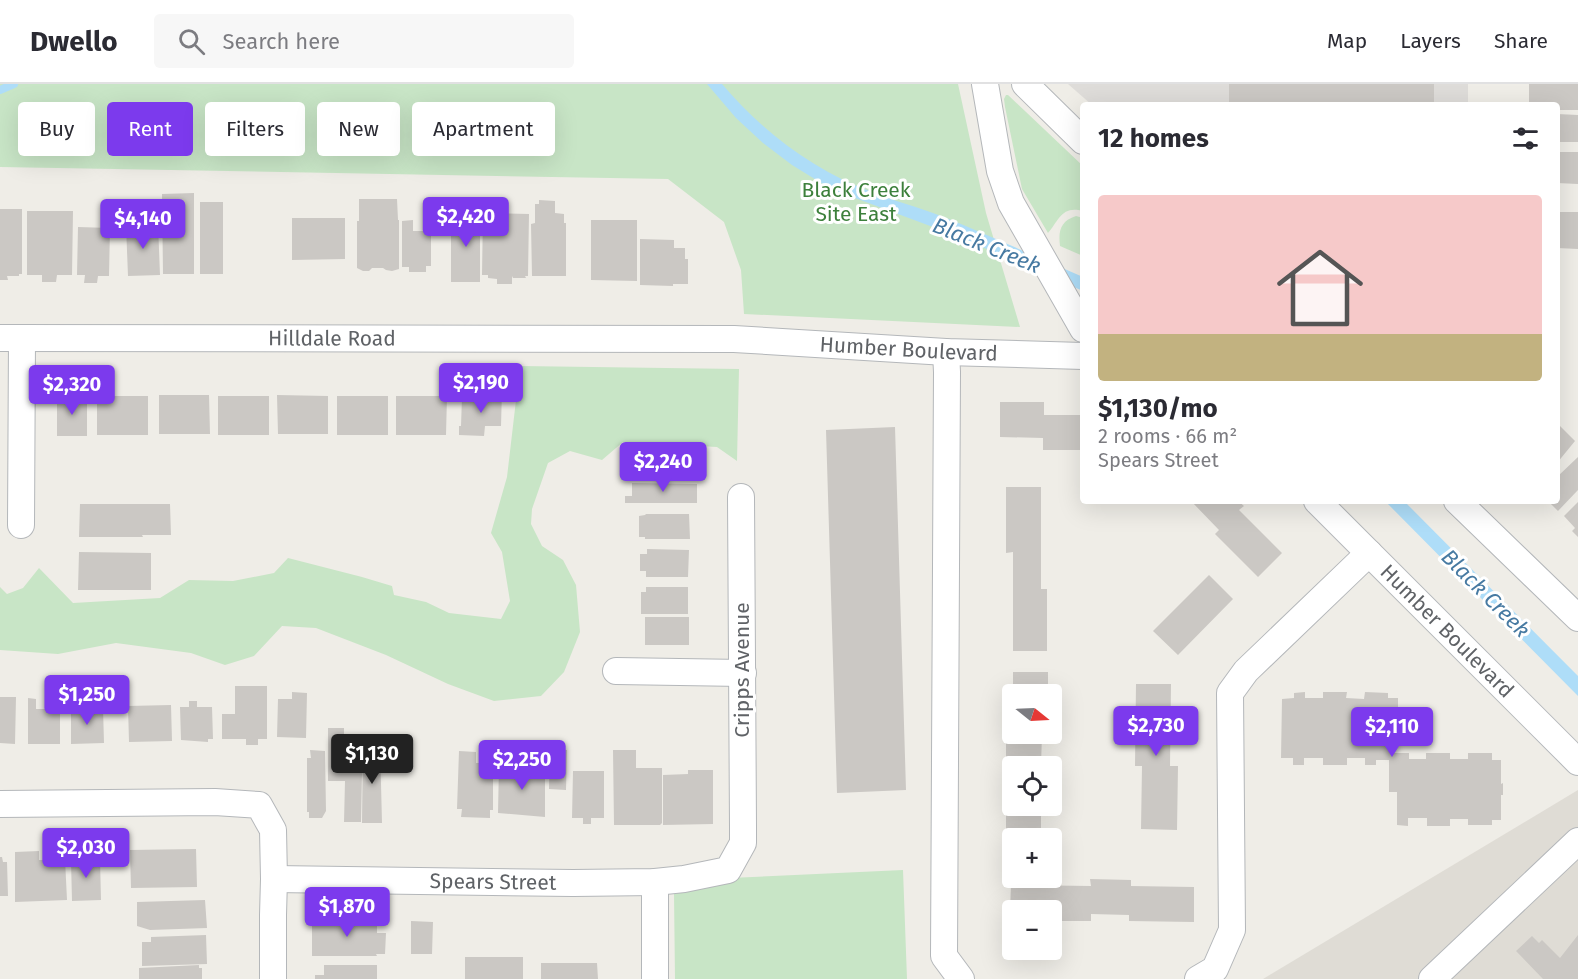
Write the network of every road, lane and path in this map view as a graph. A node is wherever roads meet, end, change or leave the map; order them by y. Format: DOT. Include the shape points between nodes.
graph roads {
  1 [pos="985,84"];
  2 [pos="1025,84"];
  3 [pos="1080,138"];
  4 [pos="1080,324"];
  5 [pos="11,338"];
  6 [pos="734,339"];
  7 [pos="946,352"];
  8 [pos="1080,356"];
  9 [pos="741,497"];
  10 [pos="1320,504"];
  11 [pos="1460,504"];
  12 [pos="21,525"];
  13 [pos="1369,553"];
  14 [pos="1578,618"];
  15 [pos="616,671"];
  16 [pos="742,673"];
  17 [pos="1578,762"];
  18 [pos="0,804"];
  19 [pos="1578,841"];
  20 [pos="742,843"];
  21 [pos="274,879"];
  22 [pos="656,882"];
  23 [pos="273,979"];
  24 [pos="655,979"];
  25 [pos="961,979"];
  26 [pos="1198,979"];
  27 [pos="1432,979"];
  1 -- 4 [label="street" via="1000,171 1011,203"];
  2 -- 3 [label="street"];
  5 -- 6 [label="street, Hilldale Road"];
  5 -- 12 [label="street"];
  6 -- 7 [label="street, Humber Boulevard"];
  7 -- 8 [label="street, Humber Boulevard"];
  7 -- 25 [label="street" via="944,956"];
  9 -- 16 [label="street, Cripps Avenue"];
  10 -- 13 [label="street, Humber Boulevard"];
  11 -- 14 [label="street"];
  13 -- 17 [label="street, Humber Boulevard"];
  13 -- 26 [label="street" via="1246,671 1230,693 1232,930 1215,969"];
  15 -- 16 [label="street"];
  16 -- 20 [label="street, Cripps Avenue"];
  18 -- 21 [label="street" via="259,805 273,830"];
  19 -- 27 [label="street"];
  20 -- 22 [label="street, Spears Street" via="728,870"];
  21 -- 22 [label="street, Spears Street"];
  21 -- 23 [label="street"];
  22 -- 24 [label="street"];
}
